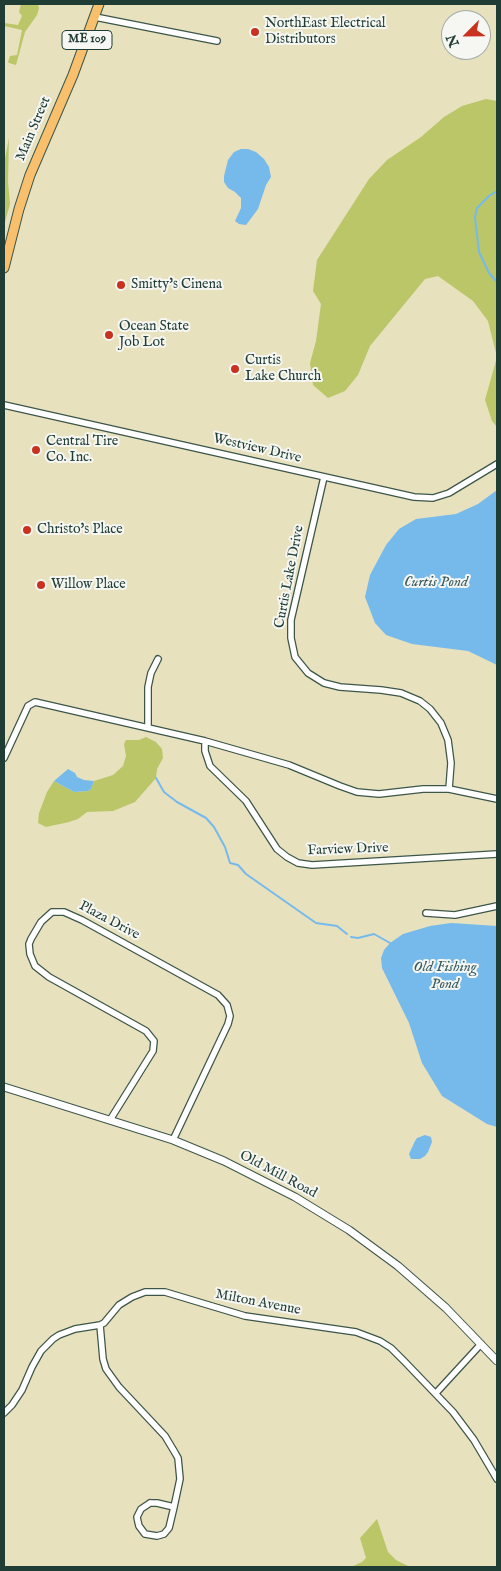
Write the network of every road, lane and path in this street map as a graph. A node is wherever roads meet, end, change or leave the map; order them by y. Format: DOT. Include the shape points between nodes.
graph roads {
  1 [pos="99,4"];
  2 [pos="95,17"];
  3 [pos="217,41"];
  4 [pos="4,268"];
  5 [pos="4,405"];
  6 [pos="497,464"];
  7 [pos="324,477"];
  8 [pos="158,659"];
  9 [pos="148,727"];
  10 [pos="205,741"];
  11 [pos="4,758"];
  12 [pos="449,789"];
  13 [pos="497,799"];
  14 [pos="497,854"];
  15 [pos="497,906"];
  16 [pos="426,913"];
  17 [pos="4,1087"];
  18 [pos="110,1120"];
  19 [pos="173,1140"];
  20 [pos="100,1326"];
  21 [pos="481,1344"];
  22 [pos="497,1361"];
  23 [pos="436,1393"];
  24 [pos="4,1413"];
  25 [pos="497,1479"];
  26 [pos="174,1507"];
  1 -- 2 [label="highway, Main Street / ME 109"];
  2 -- 3 [label="street"];
  2 -- 4 [label="highway, Main Street / ME 109" via="30,174"];
  5 -- 7 [label="street, Westview Drive"];
  6 -- 7 [label="street, Westview Drive" via="454,491 433,498 414,498"];
  7 -- 12 [label="street, Curtis Lake Drive" via="291,620 291,644 295,657 308,673 324,683 401,693 430,709 448,740 451,763"];
  8 -- 9 [label="street" via="148,687"];
  9 -- 10 [label="street"];
  9 -- 11 [label="street" via="33,702 28,706"];
  10 -- 12 [label="street" via="290,766 357,792 379,794"];
  10 -- 14 [label="street, Farview Drive" via="210,766 246,801 278,849 298,863 318,865"];
  12 -- 13 [label="street"];
  15 -- 16 [label="street" via="454,915"];
  17 -- 18 [label="street, Old Mill Road"];
  18 -- 19 [label="street, Old Mill Road"];
  18 -- 19 [label="street, Plaza Drive" via="153,1051 154,1041 146,1031 35,966 30,954 31,938 52,912 61,911 82,920 218,996 227,1005 228,1024"];
  19 -- 21 [label="street, Old Mill Road" via="260,1178 349,1230 420,1285"];
  20 -- 23 [label="street, Milton Avenue" via="119,1305 132,1297 146,1292 165,1292 245,1316 350,1331 374,1338 395,1352"];
  20 -- 24 [label="street" via="66,1332 49,1342 37,1357 17,1399"];
  20 -- 26 [label="street" via="106,1369 165,1436 178,1458 180,1479"];
  21 -- 22 [label="street, Old Mill Road"];
  21 -- 23 [label="street"];
  23 -- 25 [label="street, Milton Avenue" via="471,1436"];
  26 -- 26 [label="street" via="147,1504 139,1512 139,1526 148,1535 162,1535 171,1524"];
}
